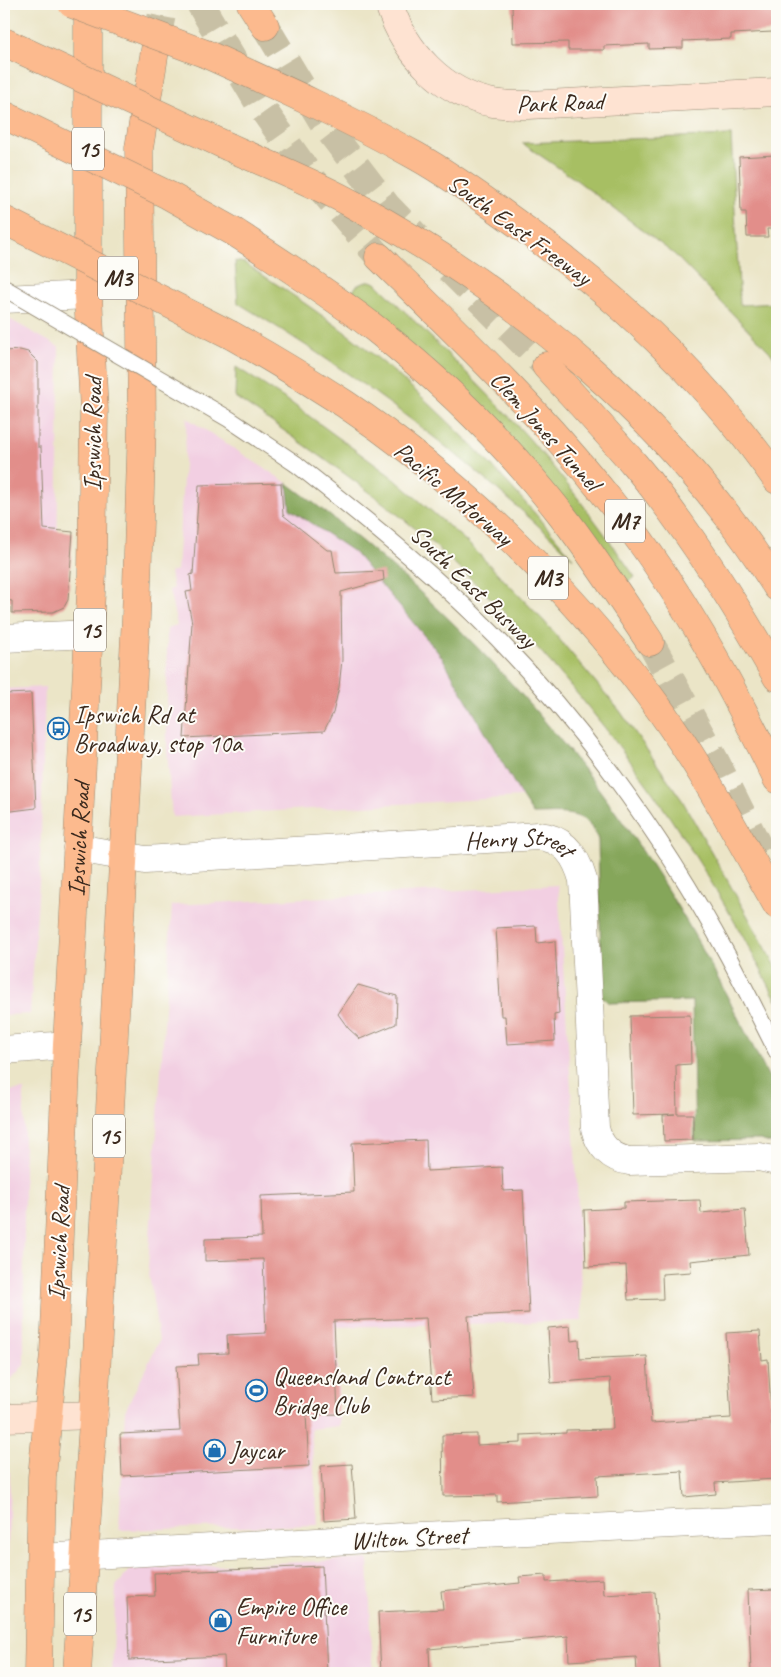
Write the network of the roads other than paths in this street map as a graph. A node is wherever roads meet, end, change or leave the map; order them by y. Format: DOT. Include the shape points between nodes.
graph roads {
  1 [pos="72,4"];
  2 [pos="88,4"];
  3 [pos="389,4"];
  4 [pos="4,42"];
  5 [pos="156,44"];
  6 [pos="777,92"];
  7 [pos="4,115"];
  8 [pos="4,220"];
  9 [pos="379,257"];
  10 [pos="4,288"];
  11 [pos="88,295"];
  12 [pos="4,299"];
  13 [pos="546,366"];
  14 [pos="777,480"];
  15 [pos="777,587"];
  16 [pos="90,634"];
  17 [pos="4,638"];
  18 [pos="650,642"];
  19 [pos="777,677"];
  20 [pos="777,779"];
  21 [pos="77,848"];
  22 [pos="123,858"];
  23 [pos="777,905"];
  24 [pos="67,1045"];
  25 [pos="4,1050"];
  26 [pos="777,1052"];
  27 [pos="777,1161"];
  28 [pos="94,1415"];
  29 [pos="46,1416"];
  30 [pos="4,1418"];
  31 [pos="777,1519"];
  32 [pos="84,1554"];
  33 [pos="41,1558"];
  34 [pos="38,1673"];
  35 [pos="77,1673"];
  1 -- 14 [label="highway, South East Freeway, bridge" via="206,54 323,107 418,157 487,202 545,243 659,342 721,410"];
  2 -- 11 [label="highway, Ipswich Road / 15"];
  3 -- 6 [label="street, Park Road" via="403,37 424,64 468,95 493,103 528,105"];
  4 -- 15 [label="highway, bridge" via="355,205 444,257 515,306 587,365 653,428 707,490"];
  5 -- 22 [label="highway, Ipswich Road / 15" via="139,148 142,425"];
  7 -- 18 [label="highway, bridge" via="236,232 374,328 495,439 561,514"];
  8 -- 23 [label="highway, Pacific Motorway / M3, bridge" via="231,335 346,405 416,458 529,557 598,631 650,696 700,771"];
  9 -- 20 [label="highway, Clem Jones Tunnel / M7" via="503,380 610,501 663,574 712,651"];
  10 -- 26 [label="lane, South East Busway, bridge" via="229,419 296,464 410,556 473,615 526,670 622,787 666,852 728,955"];
  11 -- 12 [label="street"];
  11 -- 16 [label="highway, Ipswich Road / 15" via="94,411"];
  13 -- 19 [label="highway, Clem Jones Tunnel / M7" via="635,465 688,535 737,606"];
  16 -- 17 [label="street"];
  16 -- 21 [label="highway, Ipswich Road / 15"];
  21 -- 22 [label="street, Henry Street"];
  21 -- 24 [label="highway, Ipswich Road / 15"];
  22 -- 27 [label="street, Henry Street" via="162,860 538,836 560,841 575,858 583,880 596,1128 602,1145 610,1154 629,1161 759,1157"];
  22 -- 28 [label="highway, Ipswich Road / 15"];
  24 -- 25 [label="street"];
  24 -- 29 [label="highway, Ipswich Road / 15" via="54,1353"];
  28 -- 29 [label="street"];
  28 -- 32 [label="highway, Ipswich Road / 15"];
  29 -- 30 [label="street"];
  29 -- 33 [label="highway, Ipswich Road / 15"];
  31 -- 32 [label="street, Wilton Street"];
  32 -- 33 [label="street, Wilton Street"];
  32 -- 35 [label="highway, Ipswich Road / 15"];
  33 -- 34 [label="highway, Ipswich Road / 15"];
}
